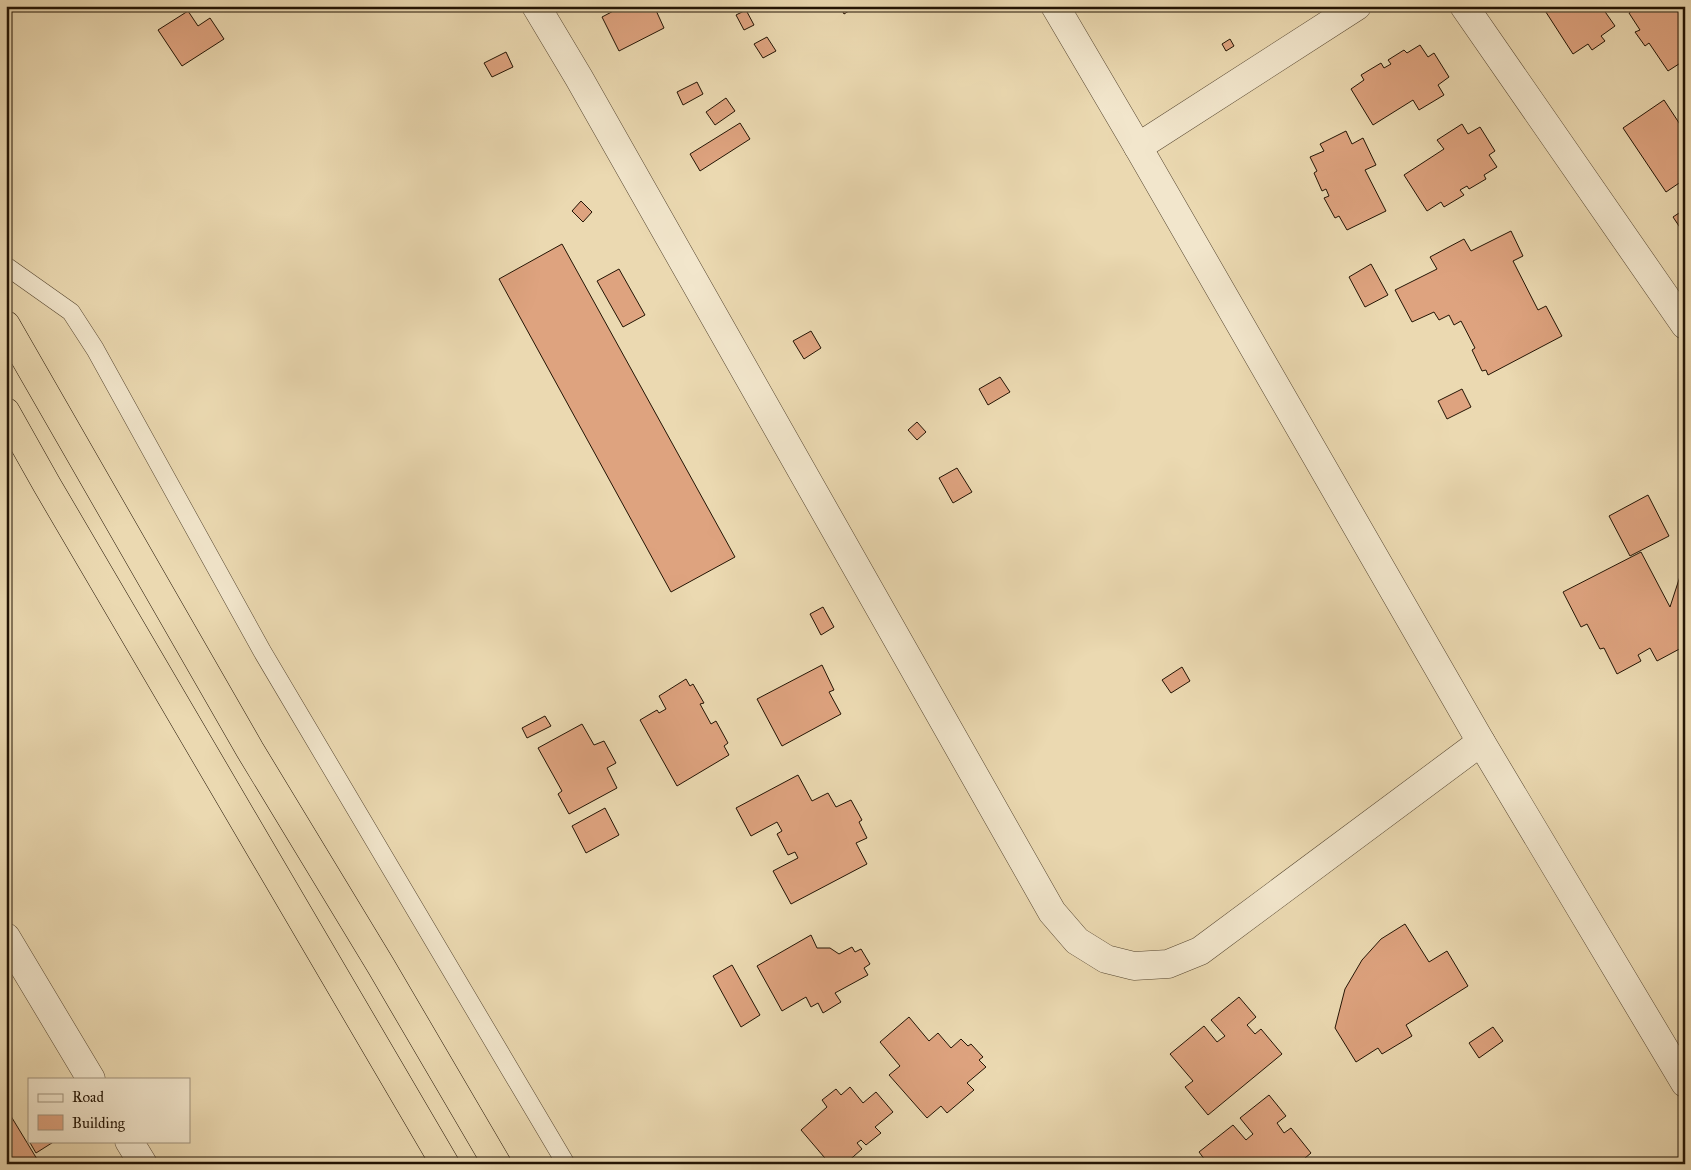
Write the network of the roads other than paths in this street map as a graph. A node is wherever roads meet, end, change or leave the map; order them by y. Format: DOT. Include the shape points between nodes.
graph roads {
  1 [pos="536,6"];
  2 [pos="1055,6"];
  3 [pos="1357,6"];
  4 [pos="1464,6"];
  5 [pos="1138,147"];
  6 [pos="6,266"];
  7 [pos="6,324"];
  8 [pos="1685,325"];
  9 [pos="6,412"];
  10 [pos="1481,742"];
  11 [pos="6,937"];
  12 [pos="90,1078"];
  13 [pos="1685,1083"];
  14 [pos="130,1142"];
  15 [pos="143,1164"];
  16 [pos="445,1164"];
  17 [pos="497,1164"];
  18 [pos="566,1164"];
  1 -- 10 [label="street" via="1052,912 1077,941 1106,959 1134,966 1168,964 1200,951"];
  2 -- 5 [label="street"];
  3 -- 5 [label="street"];
  4 -- 8 [label="street"];
  5 -- 10 [label="street"];
  6 -- 18 [label="lane" via="71,312 95,349 262,651"];
  7 -- 17 [label="highway" via="250,750"];
  9 -- 16 [label="highway"];
  10 -- 13 [label="street"];
  11 -- 12 [label="street"];
  14 -- 15 [label="street"];
}
